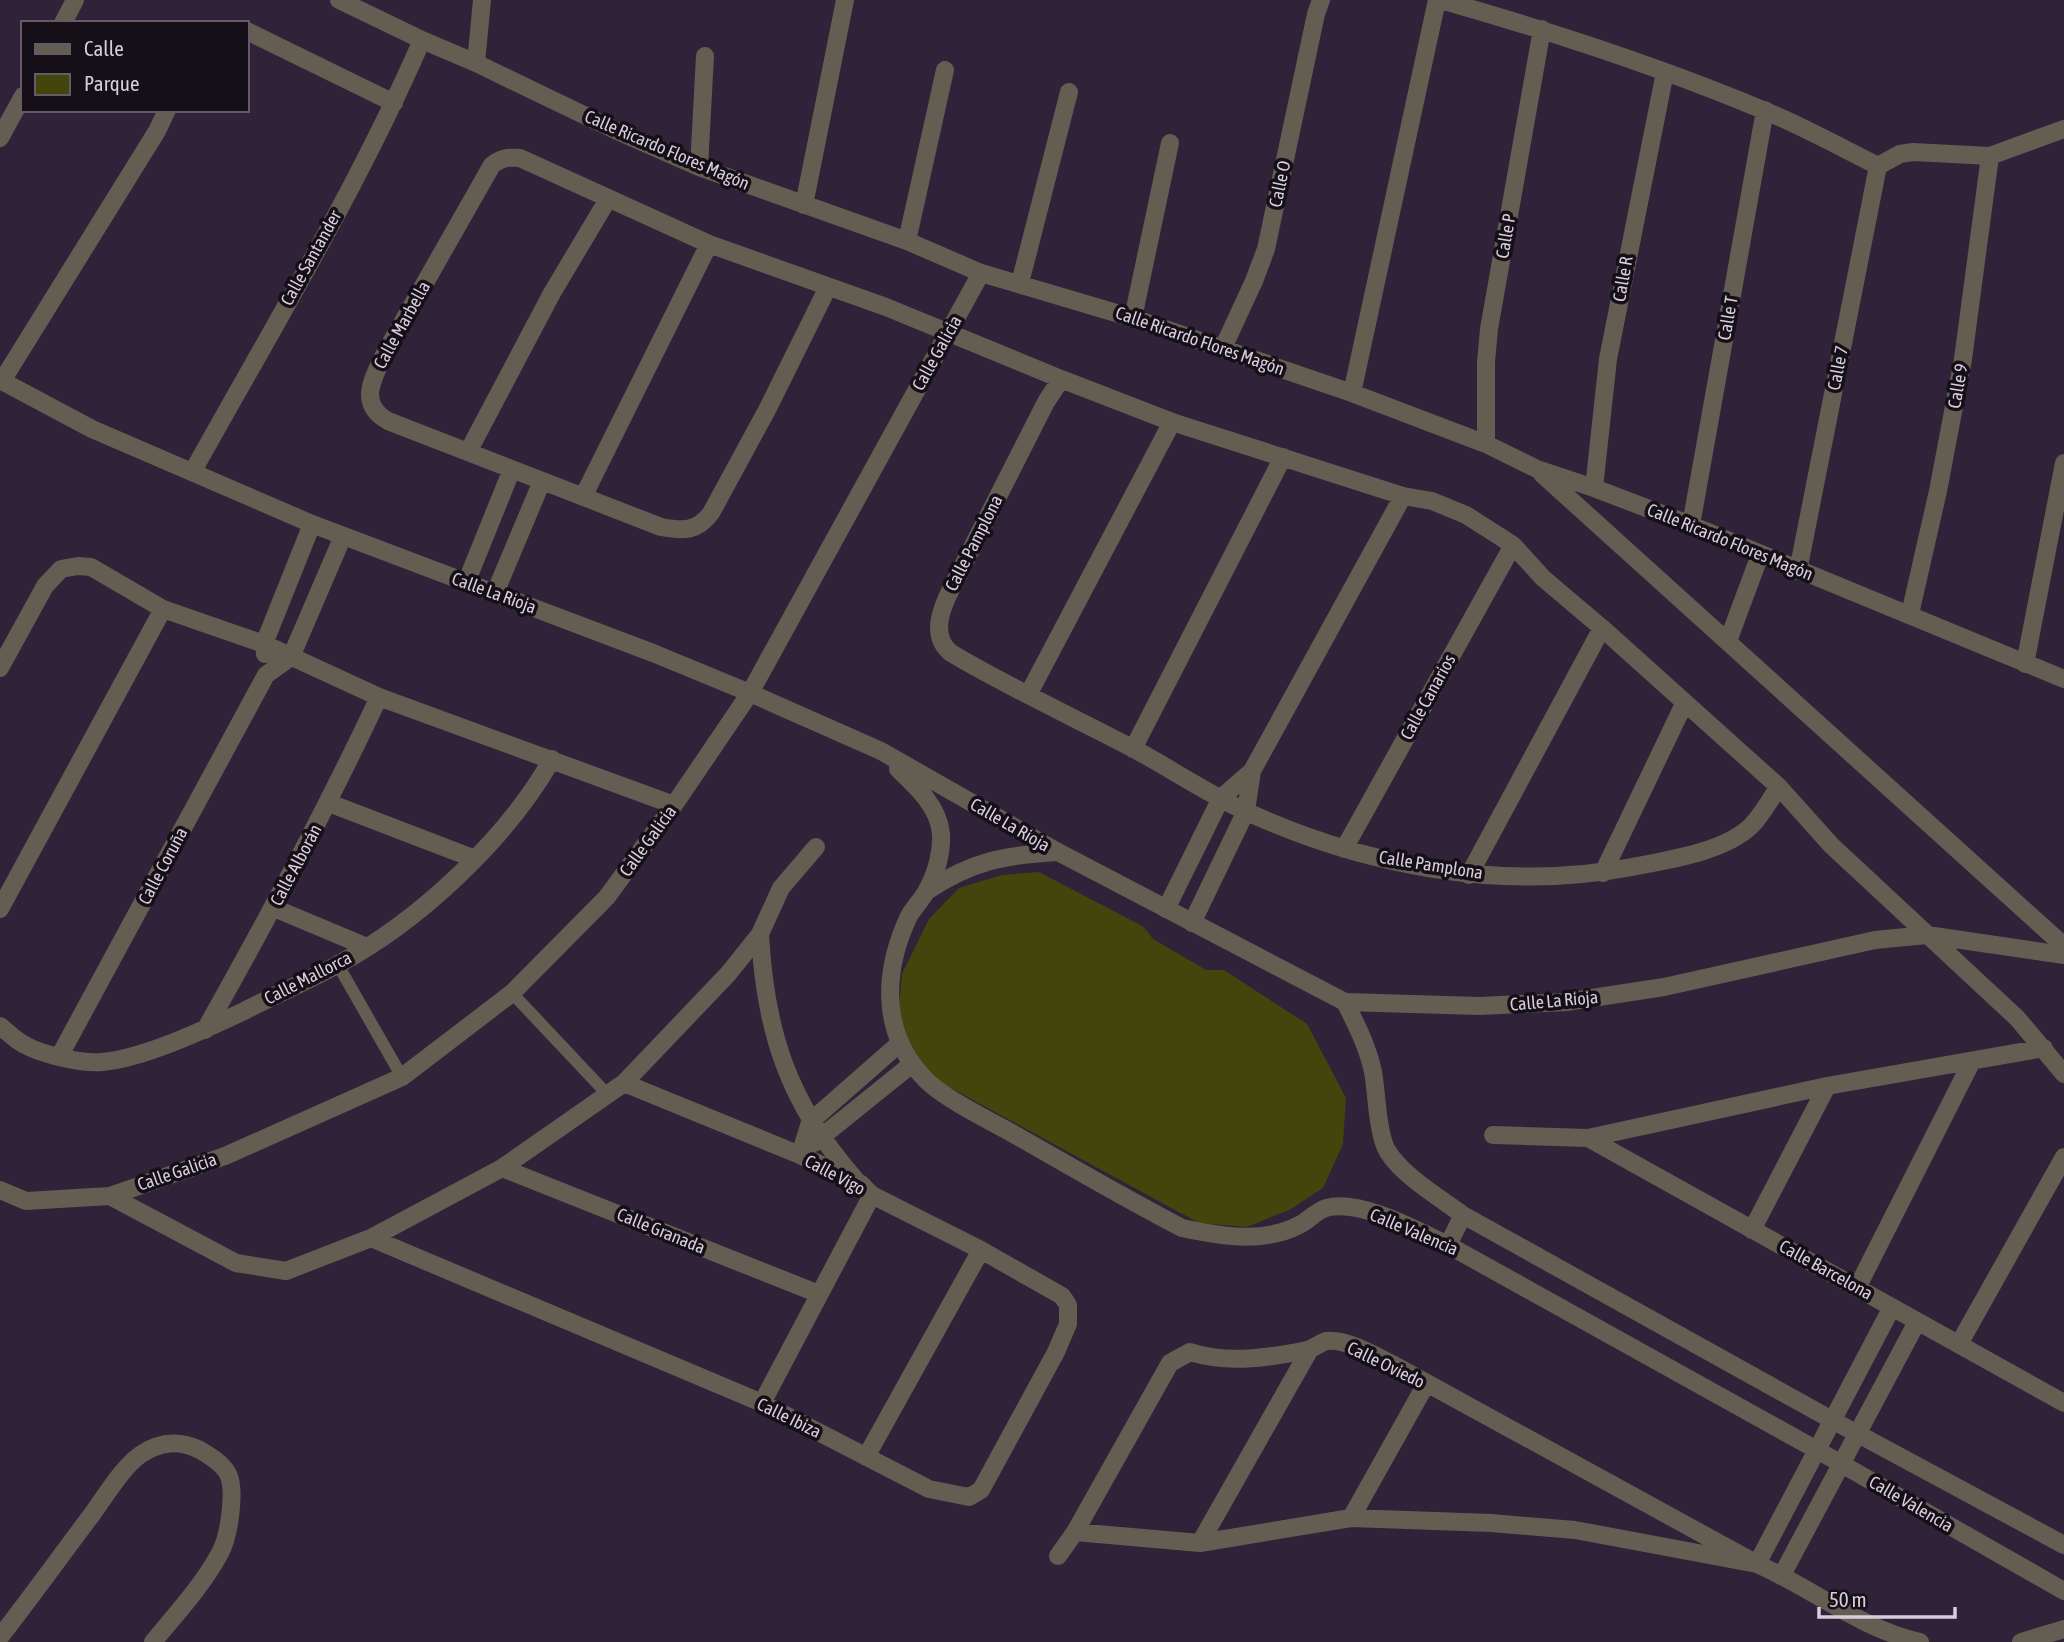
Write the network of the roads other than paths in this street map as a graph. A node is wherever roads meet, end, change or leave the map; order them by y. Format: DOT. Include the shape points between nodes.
graph roads {
  1 [pos="75,0"];
  2 [pos="339,0"];
  3 [pos="482,0"];
  4 [pos="845,0"];
  5 [pos="1439,0"];
  6 [pos="1319,7"];
  7 [pos="64,21"];
  8 [pos="1542,29"];
  9 [pos="248,31"];
  10 [pos="422,40"];
  11 [pos="705,57"];
  12 [pos="476,62"];
  13 [pos="945,70"];
  14 [pos="1665,72"];
  15 [pos="1069,92"];
  16 [pos="21,100"];
  17 [pos="394,103"];
  18 [pos="1765,110"];
  19 [pos="166,112"];
  20 [pos="2064,130"];
  21 [pos="0,138"];
  22 [pos="1170,143"];
  23 [pos="1990,156"];
  24 [pos="1878,166"];
  25 [pos="699,167"];
  26 [pos="608,199"];
  27 [pos="804,205"];
  28 [pos="907,241"];
  29 [pos="709,244"];
  30 [pos="981,273"];
  31 [pos="1020,283"];
  32 [pos="828,287"];
  33 [pos="1133,318"];
  34 [pos="948,333"];
  35 [pos="1223,348"];
  36 [pos="1060,379"];
  37 [pos="1,381"];
  38 [pos="1352,393"];
  39 [pos="1172,422"];
  40 [pos="1486,444"];
  41 [pos="468,452"];
  42 [pos="1283,457"];
  43 [pos="2064,463"];
  44 [pos="512,469"];
  45 [pos="1537,469"];
  46 [pos="192,471"];
  47 [pos="542,481"];
  48 [pos="1594,488"];
  49 [pos="1404,496"];
  50 [pos="583,497"];
  51 [pos="312,524"];
  52 [pos="1691,525"];
  53 [pos="343,536"];
  54 [pos="1513,545"];
  55 [pos="1760,555"];
  56 [pos="1798,571"];
  57 [pos="466,583"];
  58 [pos="495,593"];
  59 [pos="163,609"];
  60 [pos="1910,614"];
  61 [pos="1602,628"];
  62 [pos="1728,641"];
  63 [pos="264,644"];
  64 [pos="291,657"];
  65 [pos="2025,664"];
  66 [pos="0,668"];
  67 [pos="266,675"];
  68 [pos="2064,679"];
  69 [pos="750,693"];
  70 [pos="1028,695"];
  71 [pos="379,697"];
  72 [pos="1684,704"];
  73 [pos="1133,749"];
  74 [pos="881,751"];
  75 [pos="552,759"];
  76 [pos="1252,771"];
  77 [pos="1779,787"];
  78 [pos="1221,798"];
  79 [pos="329,803"];
  80 [pos="674,805"];
  81 [pos="1246,811"];
  82 [pos="816,847"];
  83 [pos="1344,849"];
  84 [pos="1058,852"];
  85 [pos="475,859"];
  86 [pos="1603,873"];
  87 [pos="1469,875"];
  88 [pos="927,891"];
  89 [pos="274,908"];
  90 [pos="0,909"];
  91 [pos="1166,909"];
  92 [pos="1192,923"];
  93 [pos="760,934"];
  94 [pos="1927,935"];
  95 [pos="2064,946"];
  96 [pos="367,947"];
  97 [pos="2064,956"];
  98 [pos="338,965"];
  99 [pos="512,993"];
  100 [pos="1345,1002"];
  101 [pos="0,1026"];
  102 [pos="205,1030"];
  103 [pos="900,1043"];
  104 [pos="2044,1048"];
  105 [pos="59,1057"];
  106 [pos="1972,1062"];
  107 [pos="912,1064"];
  108 [pos="2064,1074"];
  109 [pos="402,1077"];
  110 [pos="624,1083"];
  111 [pos="1827,1086"];
  112 [pos="608,1095"];
  113 [pos="816,1129"];
  114 [pos="1493,1135"];
  115 [pos="1588,1138"];
  116 [pos="800,1156"];
  117 [pos="2064,1157"];
  118 [pos="502,1168"];
  119 [pos="0,1190"];
  120 [pos="867,1190"];
  121 [pos="110,1196"];
  122 [pos="1463,1215"];
  123 [pos="1752,1230"];
  124 [pos="371,1238"];
  125 [pos="1448,1245"];
  126 [pos="981,1250"];
  127 [pos="1040,1282"];
  128 [pos="1857,1287"];
  129 [pos="819,1294"];
  130 [pos="1892,1307"];
  131 [pos="1917,1322"];
  132 [pos="1959,1344"];
  133 [pos="1310,1349"];
  134 [pos="1426,1384"];
  135 [pos="2062,1397"];
  136 [pos="762,1403"];
  137 [pos="1832,1420"];
  138 [pos="1858,1434"];
  139 [pos="1817,1450"];
  140 [pos="866,1457"];
  141 [pos="1841,1464"];
  142 [pos="1351,1518"];
  143 [pos="1075,1532"];
  144 [pos="1200,1543"];
  145 [pos="2064,1545"];
  146 [pos="1058,1556"];
  147 [pos="1757,1563"];
  148 [pos="1782,1575"];
  149 [pos="2064,1591"];
  150 [pos="2064,1629"];
  151 [pos="0,1637"];
  152 [pos="153,1642"];
  153 [pos="1920,1642"];
  154 [pos="2021,1642"];
  1 -- 7 [label="street"];
  2 -- 10 [label="street, Calle Ricardo Flores Magón"];
  3 -- 12 [label="street"];
  4 -- 27 [label="street"];
  5 -- 8 [label="street"];
  5 -- 38 [label="street"];
  6 -- 35 [label="street, Calle O" via="1265,249"];
  8 -- 14 [label="street"];
  8 -- 40 [label="street, Calle P" via="1489,329"];
  9 -- 17 [label="street"];
  10 -- 12 [label="street, Calle Ricardo Flores Magón"];
  10 -- 17 [label="street, Calle Santander"];
  11 -- 25 [label="street"];
  12 -- 25 [label="street, Calle Ricardo Flores Magón"];
  13 -- 28 [label="street"];
  14 -- 18 [label="street"];
  14 -- 48 [label="street, Calle R" via="1608,359"];
  15 -- 31 [label="street"];
  16 -- 21 [label="street"];
  17 -- 46 [label="street, Calle Santander"];
  18 -- 24 [label="street"];
  18 -- 52 [label="street, Calle T"];
  19 -- 37 [label="street"];
  20 -- 23 [label="street"];
  22 -- 33 [label="street"];
  23 -- 24 [label="street" via="1913,152"];
  23 -- 60 [label="street, Calle 9" via="1963,359"];
  24 -- 56 [label="street, Calle 7"];
  25 -- 27 [label="street, Calle Ricardo Flores Magón"];
  26 -- 29 [label="street, Calle Marbella"];
  26 -- 41 [label="street"];
  26 -- 41 [label="street, Calle Marbella" via="520,158 500,159 492,165 384,355 370,392 375,414"];
  27 -- 28 [label="street, Calle Ricardo Flores Magón"];
  28 -- 30 [label="street, Calle Ricardo Flores Magón"];
  29 -- 32 [label="street, Calle Marbella"];
  29 -- 50 [label="street"];
  30 -- 31 [label="street, Calle Ricardo Flores Magón"];
  30 -- 34 [label="street, Calle Galicia"];
  31 -- 33 [label="street, Calle Ricardo Flores Magón"];
  32 -- 34 [label="street, Calle Marbella"];
  32 -- 50 [label="street, Calle Marbella" via="704,523 694,529 661,527"];
  33 -- 35 [label="street, Calle Ricardo Flores Magón"];
  34 -- 36 [label="street, Calle Marbella"];
  34 -- 69 [label="street, Calle Galicia"];
  35 -- 38 [label="street, Calle Ricardo Flores Magón"];
  36 -- 39 [label="street"];
  36 -- 70 [label="street, Calle Pamplona" via="943,604 938,635 951,653"];
  37 -- 46 [label="street, Calle La Rioja" via="92,429"];
  38 -- 40 [label="street, Calle Ricardo Flores Magón"];
  39 -- 42 [label="street"];
  39 -- 70 [label="street"];
  40 -- 45 [label="street, Calle Ricardo Flores Magón"];
  41 -- 44 [label="street, Calle Marbella"];
  42 -- 49 [label="street"];
  42 -- 73 [label="street"];
  43 -- 65 [label="street"];
  44 -- 47 [label="street, Calle Marbella"];
  44 -- 57 [label="street"];
  45 -- 48 [label="street, Calle Ricardo Flores Magón"];
  45 -- 62 [label="street"];
  46 -- 51 [label="street, Calle La Rioja"];
  47 -- 50 [label="street, Calle Marbella"];
  47 -- 58 [label="street"];
  48 -- 52 [label="street, Calle Ricardo Flores Magón"];
  49 -- 54 [label="street" via="1432,500 1466,515"];
  49 -- 76 [label="street"];
  51 -- 53 [label="street, Calle La Rioja"];
  51 -- 63 [label="street"];
  52 -- 55 [label="street, Calle Ricardo Flores Magón"];
  53 -- 57 [label="street, Calle La Rioja"];
  53 -- 64 [label="street"];
  54 -- 61 [label="street" via="1543,578"];
  54 -- 83 [label="street, Calle Canarios"];
  55 -- 56 [label="street, Calle Ricardo Flores Magón"];
  55 -- 62 [label="street"];
  56 -- 60 [label="street, Calle Ricardo Flores Magón"];
  57 -- 58 [label="street, Calle La Rioja"];
  58 -- 69 [label="street, Calle La Rioja"];
  59 -- 63 [label="street"];
  59 -- 66 [label="street" via="91,567 61,569 45,586"];
  59 -- 90 [label="street"];
  60 -- 65 [label="street, Calle Ricardo Flores Magón"];
  61 -- 72 [label="street"];
  61 -- 87 [label="street"];
  62 -- 95 [label="street"];
  63 -- 64 [label="street"];
  63 -- 67 [label="street"];
  64 -- 67 [label="street, Calle Coruña"];
  64 -- 71 [label="street"];
  65 -- 68 [label="street, Calle Ricardo Flores Magón"];
  67 -- 105 [label="street, Calle Coruña"];
  69 -- 74 [label="street, Calle La Rioja"];
  69 -- 80 [label="street, Calle Galicia"];
  70 -- 73 [label="street, Calle Pamplona"];
  71 -- 75 [label="street"];
  71 -- 79 [label="street, Calle Alborán"];
  72 -- 77 [label="street"];
  72 -- 86 [label="street"];
  73 -- 78 [label="street, Calle Pamplona"];
  74 -- 84 [label="street, Calle La Rioja"];
  74 -- 88 [label="street, Calle Valencia" via="925,797 938,820 939,858"];
  75 -- 80 [label="street"];
  75 -- 85 [label="street, Calle Mallorca" via="535,790"];
  76 -- 78 [label="street"];
  76 -- 81 [label="street"];
  77 -- 86 [label="street, Calle Pamplona" via="1752,825 1734,839 1665,861"];
  77 -- 94 [label="street" via="1832,845"];
  78 -- 81 [label="street, Calle Pamplona"];
  78 -- 91 [label="street"];
  79 -- 85 [label="street"];
  79 -- 89 [label="street, Calle Alborán"];
  80 -- 99 [label="street, Calle Galicia" via="607,897"];
  81 -- 83 [label="street, Calle Pamplona"];
  81 -- 92 [label="street"];
  82 -- 93 [label="street" via="781,888"];
  83 -- 87 [label="street, Calle Pamplona"];
  84 -- 88 [label="street" via="985,862"];
  84 -- 91 [label="street, Calle La Rioja"];
  85 -- 96 [label="street, Calle Mallorca" via="444,889"];
  86 -- 87 [label="street, Calle Pamplona"];
  88 -- 103 [label="street, Calle Valencia" via="911,914 891,976 892,1023"];
  89 -- 96 [label="street"];
  89 -- 102 [label="street, Calle Alborán"];
  91 -- 92 [label="street, Calle La Rioja"];
  92 -- 100 [label="street, Calle La Rioja"];
  93 -- 110 [label="street"];
  93 -- 113 [label="street" via="762,975 779,1053"];
  94 -- 97 [label="street, Calle La Rioja"];
  94 -- 100 [label="street, Calle La Rioja" via="1875,940 1664,986 1566,1002 1480,1006"];
  94 -- 104 [label="street"];
  96 -- 98 [label="street, Calle Mallorca"];
  98 -- 102 [label="street, Calle Mallorca"];
  98 -- 109 [label="street"];
  99 -- 109 [label="street, Calle Galicia"];
  99 -- 112 [label="street"];
  100 -- 122 [label="street, Calle Valencia" via="1373,1072 1387,1151 1415,1181"];
  101 -- 105 [label="street, Calle Mallorca" via="25,1045"];
  102 -- 105 [label="street, Calle Mallorca" via="100,1062"];
  103 -- 107 [label="street, Calle Valencia"];
  103 -- 113 [label="street"];
  104 -- 106 [label="street, Calle Barcelona"];
  104 -- 108 [label="street"];
  106 -- 111 [label="street, Calle Barcelona"];
  106 -- 128 [label="street"];
  107 -- 113 [label="street"];
  107 -- 125 [label="street, Calle Valencia" via="926,1081 958,1102 1182,1228 1237,1237 1271,1234 1298,1226 1326,1208 1351,1207 1392,1218"];
  109 -- 121 [label="street, Calle Galicia" via="225,1156"];
  110 -- 112 [label="street"];
  110 -- 116 [label="street, Calle Vigo"];
  111 -- 115 [label="street, Calle Barcelona"];
  111 -- 123 [label="street"];
  112 -- 118 [label="street"];
  113 -- 116 [label="street"];
  113 -- 120 [label="street"];
  114 -- 115 [label="street, Calle Barcelona"];
  115 -- 123 [label="street, Calle Barcelona"];
  116 -- 120 [label="street, Calle Vigo"];
  117 -- 132 [label="street"];
  118 -- 124 [label="street"];
  118 -- 129 [label="street, Calle Granada"];
  119 -- 121 [label="street, Calle Galicia" via="26,1201"];
  120 -- 126 [label="street, Calle Vigo"];
  120 -- 129 [label="street"];
  121 -- 124 [label="street" via="236,1263 286,1271"];
  122 -- 125 [label="street"];
  122 -- 137 [label="street, Calle Valencia"];
  123 -- 128 [label="street, Calle Barcelona"];
  124 -- 136 [label="street, Calle Ibiza"];
  125 -- 139 [label="street, Calle Valencia"];
  126 -- 127 [label="street, Calle Vigo"];
  126 -- 140 [label="street"];
  127 -- 140 [label="street, Calle Ibiza" via="1068,1305 1068,1324 981,1490 969,1497 929,1489"];
  128 -- 130 [label="street, Calle Barcelona"];
  129 -- 136 [label="street"];
  130 -- 131 [label="street, Calle Barcelona"];
  130 -- 137 [label="street"];
  131 -- 132 [label="street, Calle Barcelona"];
  131 -- 138 [label="street"];
  132 -- 135 [label="street, Calle Barcelona"];
  133 -- 134 [label="street, Calle Oviedo" via="1326,1341 1340,1342 1365,1350"];
  133 -- 143 [label="street, Calle Oviedo" via="1241,1360 1189,1352 1170,1363"];
  133 -- 144 [label="street"];
  134 -- 142 [label="street"];
  134 -- 147 [label="street, Calle Oviedo"];
  136 -- 140 [label="street, Calle Ibiza"];
  137 -- 138 [label="street, Calle Valencia"];
  137 -- 139 [label="street"];
  138 -- 141 [label="street"];
  138 -- 145 [label="street, Calle Valencia"];
  139 -- 141 [label="street, Calle Valencia"];
  139 -- 147 [label="street"];
  141 -- 148 [label="street"];
  141 -- 149 [label="street, Calle Valencia"];
  142 -- 144 [label="street, Calle Oviedo"];
  142 -- 147 [label="street, Calle Oviedo" via="1575,1530"];
  143 -- 144 [label="street, Calle Oviedo"];
  143 -- 146 [label="street, Calle Oviedo"];
  147 -- 148 [label="street, Calle Oviedo"];
  148 -- 153 [label="street, Calle Oviedo" via="1876,1628"];
  150 -- 154 [label="street"];
  151 -- 152 [label="street" via="138,1456 173,1442 214,1460 228,1475 232,1490 222,1551"];
}
